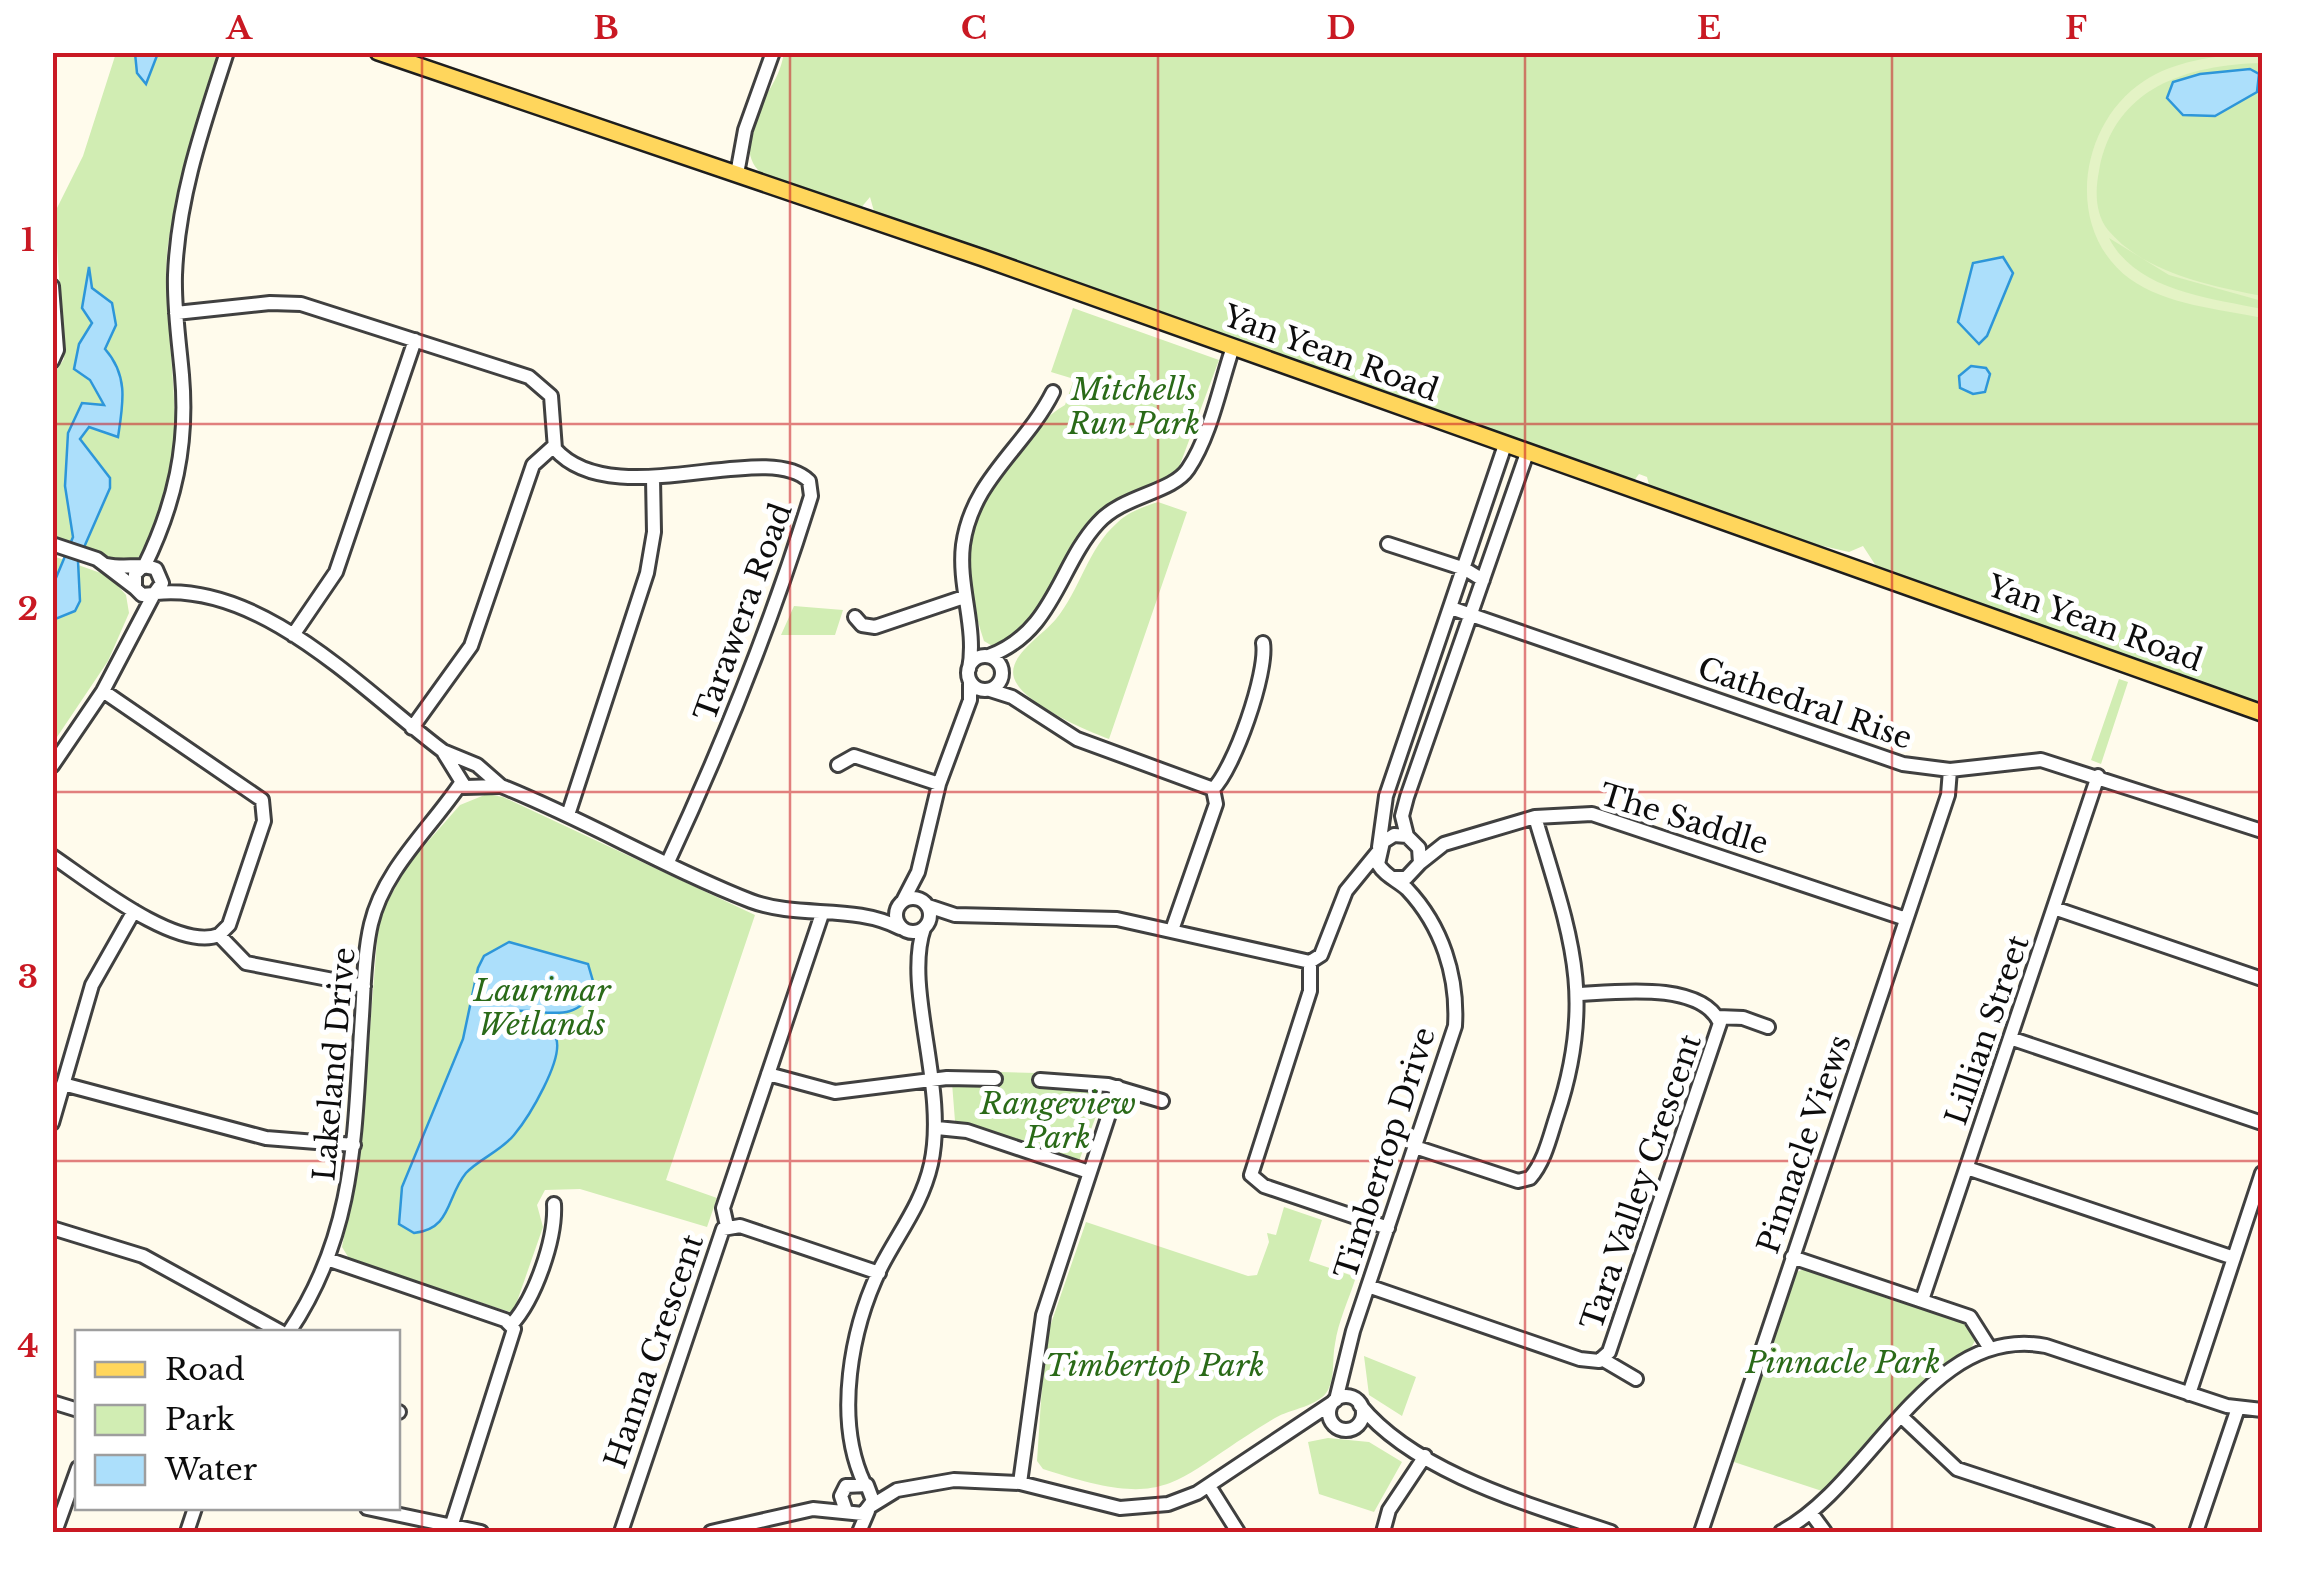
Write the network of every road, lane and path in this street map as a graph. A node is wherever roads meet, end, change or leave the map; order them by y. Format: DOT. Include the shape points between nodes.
graph roads {
  1 [pos="227,52"];
  2 [pos="378,52"];
  3 [pos="772,52"];
  4 [pos="737,174"];
  5 [pos="52,286"];
  6 [pos="176,313"];
  7 [pos="415,340"];
  8 [pos="1233,347"];
  9 [pos="52,361"];
  10 [pos="1053,392"];
  11 [pos="1506,445"];
  12 [pos="554,446"];
  13 [pos="1527,453"];
  14 [pos="652,478"];
  15 [pos="161,532"];
  16 [pos="1388,544"];
  17 [pos="60,546"];
  18 [pos="107,565"];
  19 [pos="143,567"];
  20 [pos="1465,569"];
  21 [pos="160,573"];
  22 [pos="1483,580"];
  23 [pos="135,589"];
  24 [pos="189,592"];
  25 [pos="155,594"];
  26 [pos="964,597"];
  27 [pos="1451,608"];
  28 [pos="1471,615"];
  29 [pos="855,617"];
  30 [pos="293,635"];
  31 [pos="128,636"];
  32 [pos="971,636"];
  33 [pos="1263,643"];
  34 [pos="1011,646"];
  35 [pos="987,656"];
  36 [pos="1002,674"];
  37 [pos="969,675"];
  38 [pos="988,690"];
  39 [pos="102,691"];
  40 [pos="1012,697"];
  41 [pos="2262,713"];
  42 [pos="966,714"];
  43 [pos="412,728"];
  44 [pos="443,752"];
  45 [pos="473,764"];
  46 [pos="838,765"];
  47 [pos="52,766"];
  48 [pos="1950,770"];
  49 [pos="485,774"];
  50 [pos="2098,776"];
  51 [pos="939,784"];
  52 [pos="467,785"];
  53 [pos="501,786"];
  54 [pos="1213,789"];
  55 [pos="568,815"];
  56 [pos="1535,817"];
  57 [pos="2262,831"];
  58 [pos="1408,837"];
  59 [pos="1444,844"];
  60 [pos="1379,849"];
  61 [pos="52,856"];
  62 [pos="668,862"];
  63 [pos="1418,866"];
  64 [pos="918,872"];
  65 [pos="1389,876"];
  66 [pos="1353,881"];
  67 [pos="902,902"];
  68 [pos="1418,903"];
  69 [pos="926,904"];
  70 [pos="2054,908"];
  71 [pos="134,911"];
  72 [pos="822,914"];
  73 [pos="866,915"];
  74 [pos="954,915"];
  75 [pos="1906,919"];
  76 [pos="926,926"];
  77 [pos="901,929"];
  78 [pos="1172,930"];
  79 [pos="219,936"];
  80 [pos="918,959"];
  81 [pos="1310,962"];
  82 [pos="2262,979"];
  83 [pos="364,986"];
  84 [pos="1579,994"];
  85 [pos="1718,1018"];
  86 [pos="1768,1026"];
  87 [pos="2010,1038"];
  88 [pos="768,1074"];
  89 [pos="996,1078"];
  90 [pos="934,1080"];
  91 [pos="1040,1080"];
  92 [pos="63,1084"];
  93 [pos="1118,1087"];
  94 [pos="1162,1101"];
  95 [pos="2262,1122"];
  96 [pos="52,1123"];
  97 [pos="937,1128"];
  98 [pos="354,1145"];
  99 [pos="1415,1148"];
  100 [pos="1967,1168"];
  101 [pos="1089,1172"];
  102 [pos="2262,1172"];
  103 [pos="554,1204"];
  104 [pos="727,1226"];
  105 [pos="52,1228"];
  106 [pos="1388,1228"];
  107 [pos="1792,1257"];
  108 [pos="2234,1258"];
  109 [pos="330,1260"];
  110 [pos="878,1273"];
  111 [pos="1368,1286"];
  112 [pos="1922,1300"];
  113 [pos="511,1324"];
  114 [pos="277,1330"];
  115 [pos="291,1330"];
  116 [pos="1989,1346"];
  117 [pos="1602,1360"];
  118 [pos="1347,1364"];
  119 [pos="1636,1379"];
  120 [pos="2189,1394"];
  121 [pos="1334,1401"];
  122 [pos="1359,1403"];
  123 [pos="2238,1408"];
  124 [pos="2262,1410"];
  125 [pos="1902,1418"];
  126 [pos="1334,1425"];
  127 [pos="1298,1426"];
  128 [pos="1356,1426"];
  129 [pos="1384,1428"];
  130 [pos="852,1451"];
  131 [pos="1425,1456"];
  132 [pos="75,1476"];
  133 [pos="1020,1483"];
  134 [pos="865,1484"];
  135 [pos="1209,1486"];
  136 [pos="844,1488"];
  137 [pos="897,1490"];
  138 [pos="870,1508"];
  139 [pos="813,1509"];
  140 [pos="376,1510"];
  141 [pos="847,1512"];
  142 [pos="1807,1516"];
  143 [pos="55,1527"];
  144 [pos="451,1527"];
  145 [pos="481,1532"];
  146 [pos="621,1532"];
  147 [pos="711,1532"];
  148 [pos="857,1532"];
  149 [pos="1238,1532"];
  150 [pos="1384,1532"];
  151 [pos="1611,1532"];
  152 [pos="1702,1532"];
  153 [pos="1782,1532"];
  154 [pos="1815,1532"];
  155 [pos="1824,1532"];
  156 [pos="2148,1532"];
  157 [pos="2196,1532"];
  1 -- 6 [label="street" via="187,183"];
  2 -- 4 [label="main road, Yan Yean Road"];
  3 -- 4 [label="street"];
  4 -- 8 [label="main road, Yan Yean Road"];
  5 -- 9 [label="street"];
  6 -- 7 [label="street" via="301,304"];
  6 -- 15 [label="street" via="183,444"];
  7 -- 12 [label="street" via="544,387 554,404"];
  7 -- 30 [label="street" via="336,572"];
  8 -- 11 [label="main road, Yan Yean Road"];
  8 -- 34 [label="street" via="1184,475 1124,502 1099,522 1048,606"];
  10 -- 26 [label="street" via="977,498 964,543"];
  11 -- 13 [label="main road, Yan Yean Road"];
  11 -- 20 [label="street"];
  12 -- 14 [label="street, Tarawera Road" via="570,460 608,473"];
  12 -- 43 [label="street" via="532,465 464,660"];
  13 -- 22 [label="street"];
  13 -- 41 [label="main road, Yan Yean Road"];
  14 -- 55 [label="street" via="654,532 646,574"];
  14 -- 62 [label="street, Tarawera Road" via="776,469 804,476 811,496 754,666"];
  15 -- 19 [label="street"];
  15 -- 21 [label="street"];
  16 -- 20 [label="street"];
  17 -- 18 [label="street"];
  18 -- 19 [label="street"];
  18 -- 23 [label="street"];
  19 -- 21 [label="street"];
  19 -- 23 [label="street" via="133,578"];
  20 -- 22 [label="street"];
  20 -- 27 [label="street"];
  21 -- 24 [label="street"];
  21 -- 25 [label="street"];
  22 -- 28 [label="street"];
  23 -- 25 [label="street"];
  23 -- 31 [label="street"];
  24 -- 25 [label="street"];
  24 -- 30 [label="street" via="261,614"];
  25 -- 31 [label="street"];
  26 -- 29 [label="street" via="875,627"];
  26 -- 32 [label="street"];
  27 -- 28 [label="street, Cathedral Rise"];
  27 -- 60 [label="street" via="1386,796"];
  28 -- 48 [label="street, Cathedral Rise" via="1903,764"];
  28 -- 58 [label="street" via="1404,807"];
  30 -- 43 [label="street"];
  31 -- 39 [label="street"];
  32 -- 35 [label="street"];
  32 -- 37 [label="street"];
  33 -- 54 [label="street" via="1262,670 1226,773"];
  34 -- 35 [label="street"];
  34 -- 36 [label="street"];
  35 -- 36 [label="street"];
  35 -- 37 [label="street" via="975,660"];
  36 -- 38 [label="street"];
  36 -- 40 [label="street"];
  37 -- 38 [label="street"];
  37 -- 42 [label="street"];
  38 -- 40 [label="street"];
  38 -- 42 [label="street"];
  39 -- 47 [label="street"];
  39 -- 79 [label="street" via="262,800 264,821"];
  40 -- 54 [label="street" via="1077,739"];
  42 -- 51 [label="street"];
  43 -- 44 [label="street"];
  44 -- 45 [label="street"];
  44 -- 52 [label="street"];
  45 -- 49 [label="street"];
  45 -- 52 [label="street" via="462,768"];
  46 -- 51 [label="street" via="854,756"];
  48 -- 50 [label="street, Cathedral Rise" via="2030,759"];
  48 -- 75 [label="street, Pinnacle Views"];
  49 -- 52 [label="street"];
  49 -- 53 [label="street"];
  50 -- 57 [label="street, Cathedral Rise"];
  50 -- 70 [label="street, Lillian Street"];
  51 -- 64 [label="street"];
  52 -- 53 [label="street"];
  52 -- 83 [label="street, Lakeland Drive" via="386,885 371,923"];
  53 -- 55 [label="street"];
  54 -- 78 [label="street" via="1216,804"];
  55 -- 62 [label="street"];
  56 -- 59 [label="street, The Saddle"];
  56 -- 75 [label="street, The Saddle" via="1568,812 1611,818"];
  56 -- 84 [label="street" via="1569,933"];
  58 -- 59 [label="street, The Saddle"];
  58 -- 60 [label="street" via="1394,835"];
  58 -- 63 [label="street" via="1419,848"];
  59 -- 63 [label="street, The Saddle"];
  60 -- 65 [label="street" via="1378,864"];
  60 -- 66 [label="street"];
  61 -- 71 [label="street"];
  62 -- 72 [label="street" via="751,901"];
  63 -- 65 [label="street" via="1406,878"];
  63 -- 68 [label="street, Timbertop Drive"];
  64 -- 67 [label="street"];
  64 -- 69 [label="street"];
  65 -- 66 [label="street"];
  65 -- 68 [label="street, Timbertop Drive"];
  66 -- 81 [label="street" via="1321,955"];
  67 -- 69 [label="street"];
  67 -- 73 [label="street"];
  67 -- 77 [label="street" via="895,913"];
  68 -- 99 [label="street, Timbertop Drive" via="1445,951 1456,1000 1449,1049"];
  69 -- 74 [label="street"];
  69 -- 76 [label="street"];
  70 -- 82 [label="street"];
  70 -- 87 [label="street, Lillian Street"];
  71 -- 79 [label="street" via="202,938"];
  71 -- 92 [label="street" via="92,985"];
  72 -- 73 [label="street"];
  72 -- 88 [label="street"];
  73 -- 77 [label="street"];
  74 -- 76 [label="street"];
  74 -- 78 [label="street" via="1117,920"];
  75 -- 107 [label="street, Pinnacle Views"];
  76 -- 77 [label="street" via="914,933"];
  76 -- 80 [label="street"];
  77 -- 80 [label="street"];
  78 -- 81 [label="street"];
  79 -- 83 [label="street" via="246,963"];
  80 -- 90 [label="street"];
  81 -- 106 [label="street" via="1310,991 1251,1175 1264,1186"];
  83 -- 98 [label="street, Lakeland Drive"];
  84 -- 85 [label="street, Tara Valley Crescent" via="1662,992 1707,1006"];
  84 -- 99 [label="street" via="1572,1064 1530,1178 1509,1180"];
  85 -- 86 [label="street, Tara Valley Crescent"];
  85 -- 117 [label="street, Tara Valley Crescent" via="1706,1073"];
  87 -- 95 [label="street"];
  87 -- 100 [label="street, Lillian Street"];
  88 -- 90 [label="street" via="835,1092"];
  88 -- 104 [label="street" via="724,1208"];
  89 -- 90 [label="street"];
  90 -- 97 [label="street"];
  91 -- 93 [label="street"];
  92 -- 96 [label="street"];
  92 -- 98 [label="street" via="266,1138"];
  93 -- 94 [label="street"];
  93 -- 101 [label="street"];
  97 -- 101 [label="street" via="966,1131"];
  97 -- 110 [label="street" via="922,1195"];
  98 -- 109 [label="street, Lakeland Drive"];
  99 -- 106 [label="street, Timbertop Drive"];
  100 -- 108 [label="street"];
  100 -- 112 [label="street, Lillian Street"];
  101 -- 133 [label="street" via="1043,1315"];
  102 -- 108 [label="street"];
  103 -- 113 [label="street" via="524,1311"];
  104 -- 110 [label="street, Hanna Crescent"];
  104 -- 146 [label="street, Hanna Crescent"];
  105 -- 114 [label="street" via="131,1251"];
  106 -- 111 [label="street, Timbertop Drive"];
  107 -- 112 [label="street"];
  107 -- 152 [label="street, Pinnacle Views"];
  108 -- 120 [label="street"];
  109 -- 113 [label="street"];
  109 -- 115 [label="street, Lakeland Drive"];
  110 -- 130 [label="street" via="856,1344"];
  111 -- 117 [label="street, Tara Valley Crescent" via="1580,1359"];
  111 -- 118 [label="street, Timbertop Drive"];
  112 -- 116 [label="street" via="1974,1318"];
  113 -- 144 [label="street" via="513,1344"];
  116 -- 120 [label="street" via="2046,1346"];
  116 -- 125 [label="street" via="1952,1367"];
  117 -- 119 [label="street, Tara Valley Crescent"];
  118 -- 121 [label="street, Timbertop Drive"];
  118 -- 122 [label="street"];
  120 -- 123 [label="street"];
  121 -- 122 [label="street" via="1344,1396"];
  121 -- 126 [label="street"];
  121 -- 127 [label="street"];
  122 -- 128 [label="street"];
  122 -- 129 [label="street"];
  123 -- 124 [label="street"];
  123 -- 157 [label="street"];
  125 -- 142 [label="street"];
  125 -- 156 [label="street" via="1957,1469"];
  126 -- 127 [label="street"];
  126 -- 128 [label="street"];
  127 -- 135 [label="street"];
  128 -- 129 [label="street"];
  129 -- 131 [label="street"];
  130 -- 134 [label="street"];
  130 -- 136 [label="street"];
  131 -- 150 [label="street" via="1389,1510"];
  131 -- 151 [label="street" via="1484,1488"];
  132 -- 143 [label="street"];
  133 -- 135 [label="street" via="1120,1508 1168,1504"];
  133 -- 137 [label="street" via="954,1480"];
  134 -- 136 [label="street"];
  134 -- 137 [label="street"];
  134 -- 138 [label="street" via="873,1495"];
  135 -- 149 [label="street"];
  136 -- 139 [label="street"];
  136 -- 141 [label="street"];
  137 -- 138 [label="street"];
  138 -- 141 [label="street"];
  138 -- 148 [label="street"];
  139 -- 141 [label="street"];
  139 -- 147 [label="street"];
  140 -- 144 [label="street"];
  141 -- 148 [label="street"];
  142 -- 153 [label="street"];
  142 -- 154 [label="street"];
  142 -- 155 [label="street"];
  144 -- 145 [label="street"];
}
